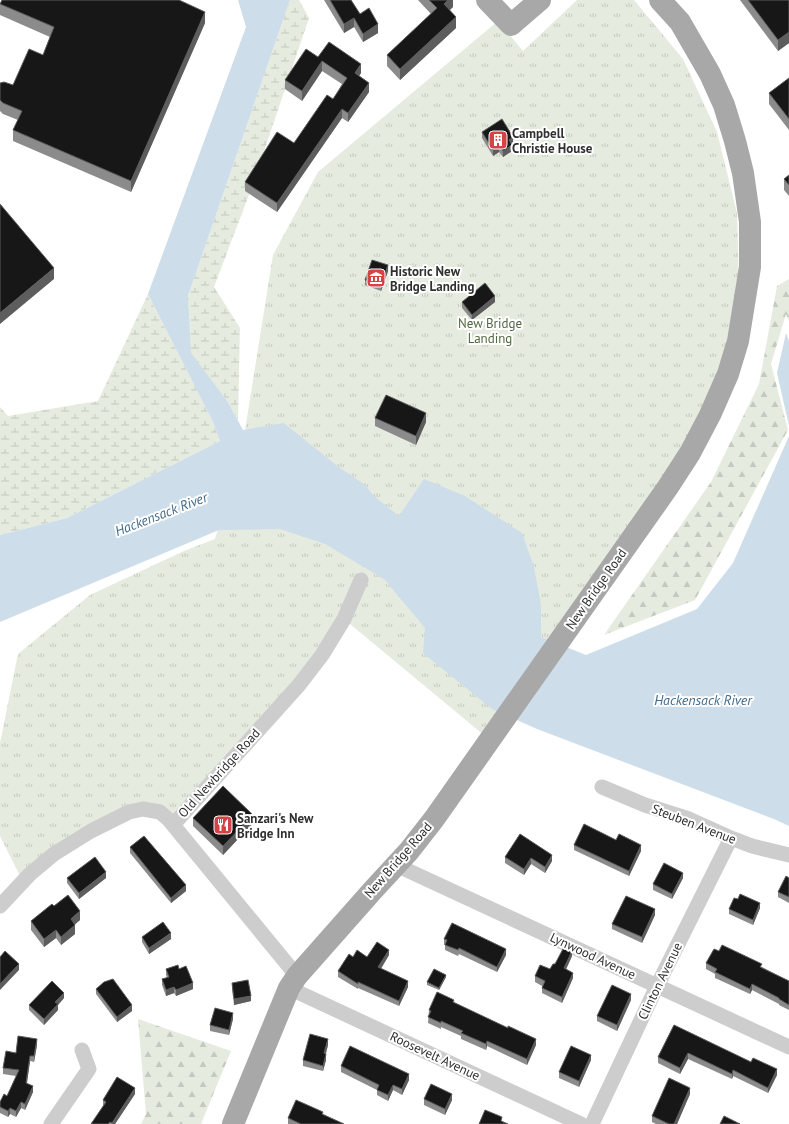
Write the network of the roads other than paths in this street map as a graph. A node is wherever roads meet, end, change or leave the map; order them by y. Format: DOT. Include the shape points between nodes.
graph roads {
  1 [pos="487,0"];
  2 [pos="540,0"];
  3 [pos="660,0"];
  4 [pos="668,0"];
  5 [pos="680,22"];
  6 [pos="362,580"];
  7 [pos="602,787"];
  8 [pos="173,825"];
  9 [pos="731,838"];
  10 [pos="789,855"];
  11 [pos="396,865"];
  12 [pos="0,906"];
  13 [pos="293,982"];
  14 [pos="657,986"];
  15 [pos="789,1047"];
  16 [pos="82,1050"];
  17 [pos="51,1124"];
  18 [pos="233,1124"];
  19 [pos="582,1124"];
  20 [pos="592,1124"];
  1 -- 2 [label="main road" via="512,25"];
  3 -- 5 [label="main road, New Bridge Road"];
  4 -- 5 [label="main road"];
  5 -- 11 [label="main road, New Bridge Road" via="724,105 743,173 750,222 750,267 745,306 728,374 710,415 668,487 434,818"];
  6 -- 8 [label="street, Old Newbridge Road" via="344,619 322,655"];
  7 -- 9 [label="street, Steuben Avenue" via="645,805 689,819"];
  8 -- 12 [label="street" via="160,812 143,809 129,812 54,854 30,874"];
  8 -- 13 [label="street, Old Newbridge Road"];
  9 -- 10 [label="street, Steuben Avenue"];
  9 -- 14 [label="street, Clinton Avenue"];
  11 -- 13 [label="main road, New Bridge Road"];
  11 -- 14 [label="street, Lynwood Avenue"];
  13 -- 18 [label="main road, New Bridge Road"];
  13 -- 19 [label="street, Roosevelt Avenue"];
  14 -- 15 [label="street, Lynwood Avenue"];
  14 -- 20 [label="street, Clinton Avenue"];
  16 -- 17 [label="street" via="89,1069"];
}
